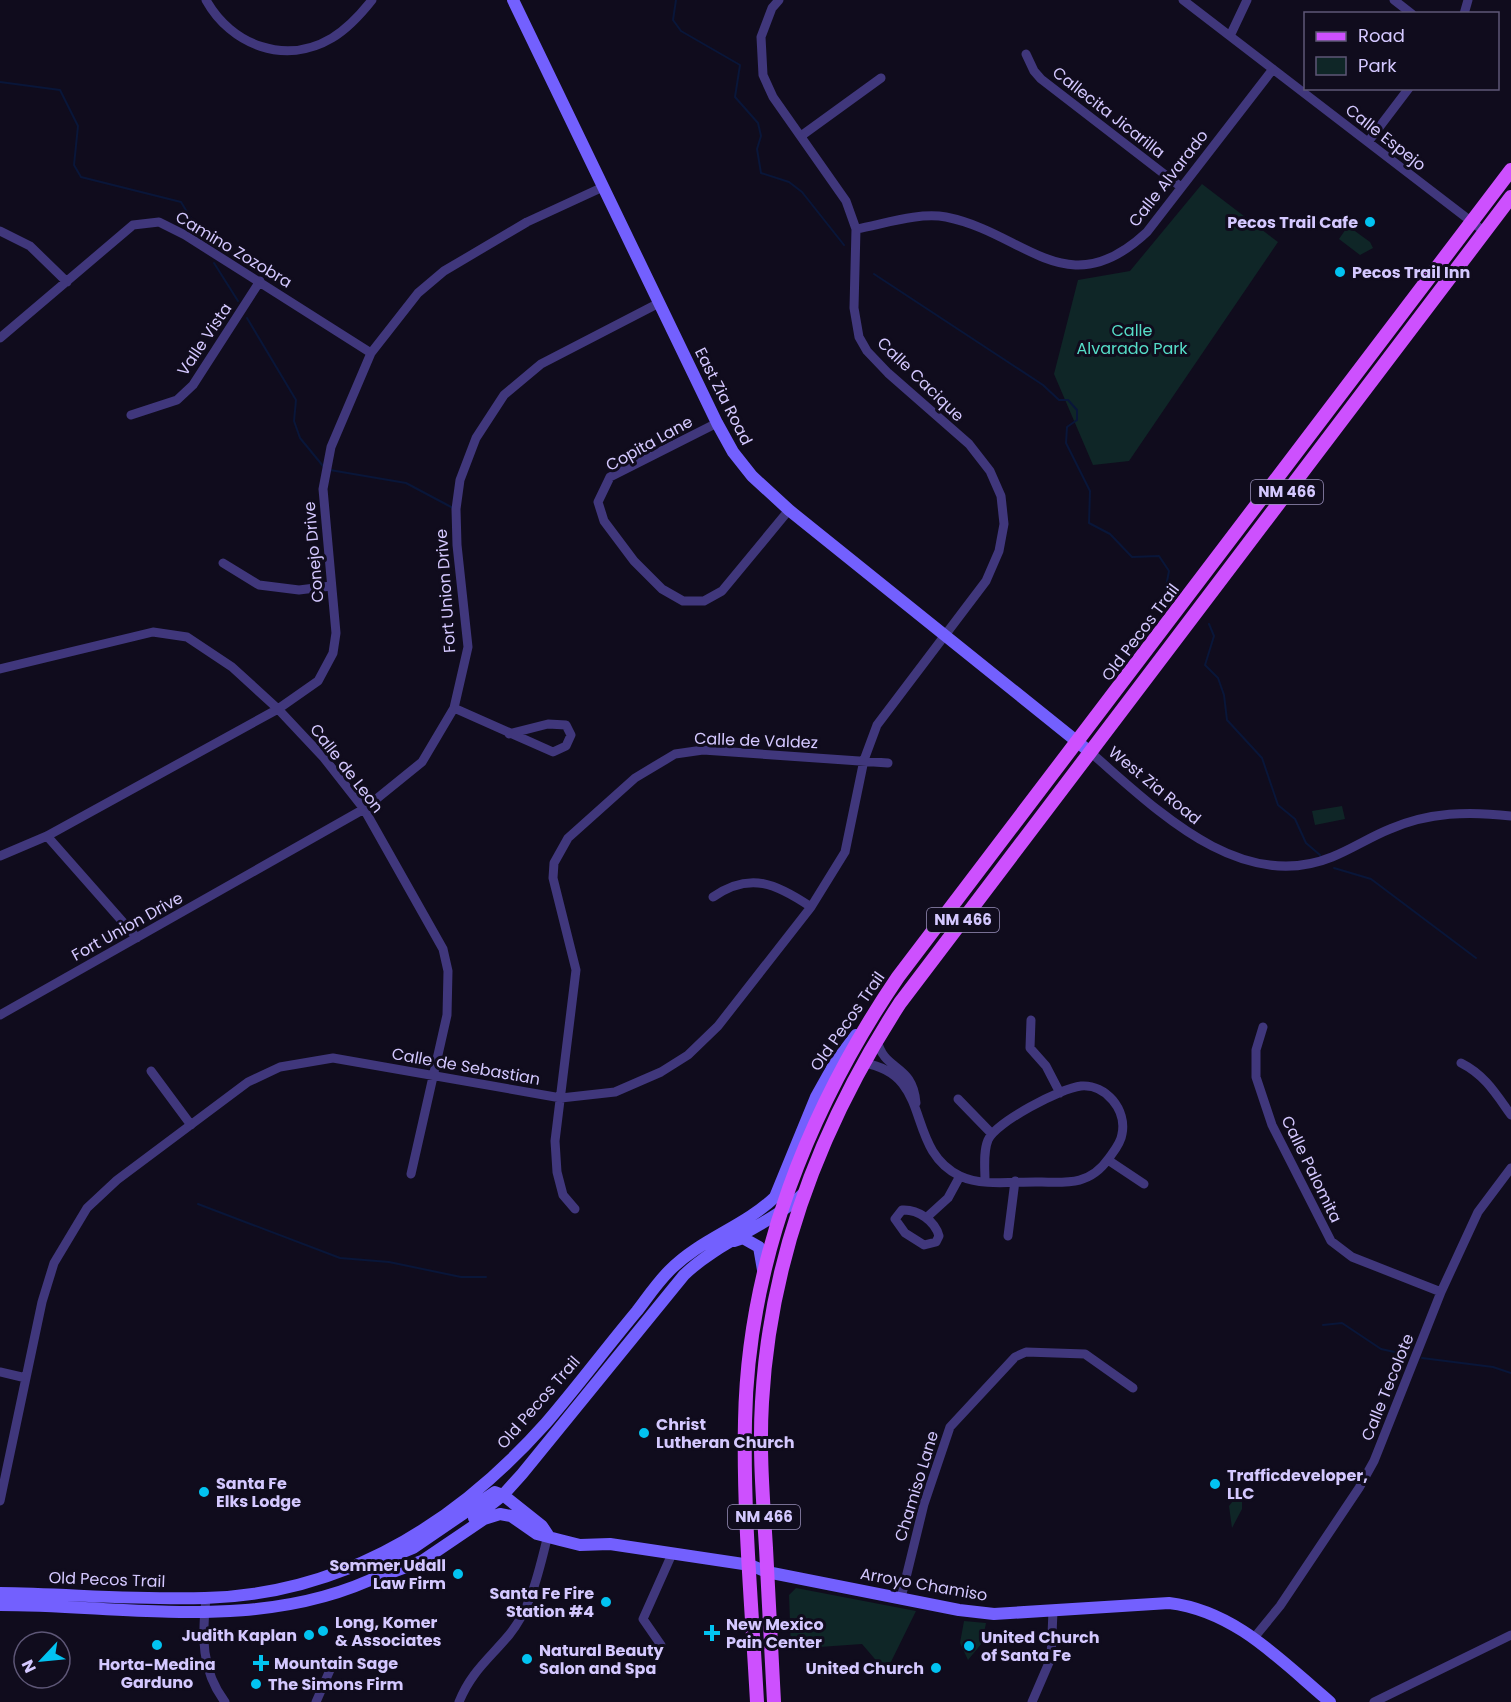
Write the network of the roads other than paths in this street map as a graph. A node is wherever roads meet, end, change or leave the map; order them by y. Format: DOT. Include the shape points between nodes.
graph roads {
  1 [pos="206,0"];
  2 [pos="372,0"];
  3 [pos="513,0"];
  4 [pos="779,0"];
  5 [pos="1183,0"];
  6 [pos="1247,0"];
  7 [pos="1394,0"];
  8 [pos="1409,12"];
  9 [pos="1230,36"];
  10 [pos="1026,54"];
  11 [pos="1273,69"];
  12 [pos="881,78"];
  13 [pos="1407,90"];
  14 [pos="801,136"];
  15 [pos="1368,142"];
  16 [pos="1511,170"];
  17 [pos="603,187"];
  18 [pos="1181,187"];
  19 [pos="1511,197"];
  20 [pos="1472,222"];
  21 [pos="856,229"];
  22 [pos="0,231"];
  23 [pos="1485,232"];
  24 [pos="67,282"];
  25 [pos="260,282"];
  26 [pos="659,303"];
  27 [pos="0,338"];
  28 [pos="371,353"];
  29 [pos="131,415"];
  30 [pos="717,423"];
  31 [pos="789,510"];
  32 [pos="223,563"];
  33 [pos="331,586"];
  34 [pos="944,637"];
  35 [pos="0,669"];
  36 [pos="454,708"];
  37 [pos="278,709"];
  38 [pos="509,734"];
  39 [pos="1077,742"];
  40 [pos="1090,752"];
  41 [pos="864,760"];
  42 [pos="888,763"];
  43 [pos="364,809"];
  44 [pos="1511,816"];
  45 [pos="47,836"];
  46 [pos="0,856"];
  47 [pos="713,897"];
  48 [pos="811,907"];
  49 [pos="137,938"];
  50 [pos="898,977"];
  51 [pos="0,1015"];
  52 [pos="872,1016"];
  53 [pos="1031,1020"];
  54 [pos="1263,1027"];
  55 [pos="877,1040"];
  56 [pos="863,1063"];
  57 [pos="1461,1063"];
  58 [pos="151,1071"];
  59 [pos="433,1075"];
  60 [pos="1060,1093"];
  61 [pos="561,1098"];
  62 [pos="958,1099"];
  63 [pos="916,1109"];
  64 [pos="1511,1115"];
  65 [pos="191,1125"];
  66 [pos="992,1134"];
  67 [pos="1108,1160"];
  68 [pos="1511,1167"];
  69 [pos="411,1174"];
  70 [pos="960,1176"];
  71 [pos="985,1181"];
  72 [pos="1015,1181"];
  73 [pos="1144,1184"];
  74 [pos="805,1192"];
  75 [pos="575,1209"];
  76 [pos="779,1213"];
  77 [pos="926,1218"];
  78 [pos="1008,1236"];
  79 [pos="717,1249"];
  80 [pos="764,1277"];
  81 [pos="1441,1292"];
  82 [pos="0,1372"];
  83 [pos="26,1378"];
  84 [pos="1133,1388"];
  85 [pos="502,1495"];
  86 [pos="0,1501"];
  87 [pos="548,1535"];
  88 [pos="672,1554"];
  89 [pos="750,1565"];
  90 [pos="767,1572"];
  91 [pos="376,1578"];
  92 [pos="323,1579"];
  93 [pos="0,1593"];
  94 [pos="206,1598"];
  95 [pos="901,1598"];
  96 [pos="0,1605"];
  97 [pos="1053,1611"];
  98 [pos="204,1612"];
  99 [pos="1511,1635"];
  100 [pos="1253,1639"];
  101 [pos="661,1645"];
  102 [pos="330,1670"];
  103 [pos="225,1702"];
  104 [pos="316,1702"];
  105 [pos="459,1702"];
  106 [pos="757,1702"];
  107 [pos="774,1702"];
  108 [pos="1032,1702"];
  109 [pos="1330,1702"];
  110 [pos="1374,1702"];
  1 -- 2 [label="street" via="234,34 255,45 282,50 305,48 332,38"];
  3 -- 17 [label="street, East Zia Road"];
  4 -- 14 [label="street, Calle Cacique" via="761,37 763,75 773,97"];
  5 -- 9 [label="street, Calle Espejo"];
  6 -- 9 [label="street"];
  7 -- 8 [label="street"];
  9 -- 11 [label="street, Calle Espejo"];
  10 -- 18 [label="street, Callecita Jicarilla" via="1041,79"];
  11 -- 15 [label="street, Calle Espejo"];
  11 -- 18 [label="street, Calle Alvarado"];
  12 -- 14 [label="street"];
  13 -- 15 [label="street"];
  14 -- 21 [label="street, Calle Cacique" via="846,201"];
  15 -- 20 [label="street, Calle Espejo"];
  16 -- 20 [label="main road, Old Pecos Trail / NM 466"];
  17 -- 26 [label="street, East Zia Road"];
  17 -- 28 [label="street, Conejo Drive" via="527,222 444,271 418,293"];
  18 -- 21 [label="street, Calle Alvarado" via="1128,250 1088,265 1050,261 975,226 943,217 927,216"];
  19 -- 23 [label="main road, Old Pecos Trail / NM 466"];
  20 -- 23 [label="street, Calle Espejo"];
  20 -- 39 [label="main road, Old Pecos Trail / NM 466"];
  21 -- 34 [label="street, Calle Cacique" via="854,308 859,337 867,351 969,444 990,471 1002,501 1004,524 999,551 986,581"];
  22 -- 24 [label="street" via="30,246"];
  23 -- 40 [label="main road, Old Pecos Trail / NM 466"];
  24 -- 25 [label="street, Camino Zozobra" via="133,225 159,222"];
  24 -- 27 [label="street, Camino Zozobra"];
  25 -- 28 [label="street, Camino Zozobra"];
  25 -- 29 [label="street, Valle Vista" via="193,385 177,400"];
  26 -- 30 [label="street, East Zia Road"];
  26 -- 36 [label="street, Fort Union Drive" via="541,364 504,395 476,438 457,494 455,528 468,647"];
  28 -- 33 [label="street, Conejo Drive" via="347,405 326,469 323,511"];
  30 -- 31 [label="street, East Zia Road" via="747,469"];
  30 -- 31 [label="street, Copita Lane" via="610,477 598,502 604,522 634,561 662,589 683,601 704,601 722,591"];
  31 -- 34 [label="street, East Zia Road"];
  32 -- 33 [label="street" via="259,585 299,590"];
  33 -- 37 [label="street, Conejo Drive" via="336,633 333,653 318,681"];
  34 -- 39 [label="street, East Zia Road"];
  34 -- 41 [label="street, Calle de Sebastian" via="877,725"];
  35 -- 37 [label="street, Calle de Leon" via="153,632 187,638 232,667"];
  36 -- 38 [label="street"];
  36 -- 43 [label="street, Fort Union Drive" via="422,762"];
  37 -- 43 [label="street, Calle de Leon"];
  37 -- 45 [label="street, Conejo Drive"];
  38 -- 38 [label="street" via="554,723 566,725 571,735 566,746 554,752"];
  39 -- 40 [label="street, East Zia Road"];
  39 -- 50 [label="main road, Old Pecos Trail / NM 466"];
  40 -- 44 [label="street, West Zia Road" via="1186,831 1224,851 1263,864 1314,864 1391,829 1427,818 1465,812"];
  40 -- 55 [label="main road, Old Pecos Trail / NM 466" via="913,986"];
  41 -- 42 [label="street, Calle de Valdez"];
  41 -- 48 [label="street, Calle de Sebastian" via="845,852"];
  41 -- 61 [label="street, Calle de Valdez" via="703,750 675,754 635,778 568,838 554,863 553,878 576,970"];
  43 -- 49 [label="street, Fort Union Drive"];
  43 -- 59 [label="street, Calle de Leon" via="442,950 448,971 447,1015"];
  45 -- 46 [label="street, Conejo Drive"];
  45 -- 49 [label="street"];
  47 -- 48 [label="street" via="728,886 760,881 787,891"];
  48 -- 61 [label="street, Calle de Sebastian" via="718,1026 688,1055 615,1092"];
  49 -- 51 [label="street, Fort Union Drive"];
  50 -- 52 [label="main road, Old Pecos Trail / NM 466"];
  50 -- 56 [label="main road" via="861,1047"];
  52 -- 76 [label="main road, NM 466" via="840,1069 813,1126"];
  52 -- 92 [label="street, Old Pecos Trail" via="835,1063 816,1097 775,1197 702,1243 671,1269 546,1423 462,1504 415,1536"];
  53 -- 60 [label="street" via="1030,1048 1046,1066"];
  54 -- 81 [label="street, Calle Palomita" via="1256,1050 1257,1077 1272,1125 1331,1241 1352,1257"];
  55 -- 56 [label="main road, Old Pecos Trail / NM 466"];
  55 -- 63 [label="street" via="882,1056 912,1083"];
  56 -- 63 [label="street" via="883,1067 899,1077"];
  56 -- 74 [label="main road, Old Pecos Trail / NM 466" via="828,1133"];
  57 -- 64 [label="street" via="1487,1081"];
  58 -- 65 [label="street"];
  59 -- 61 [label="street, Calle de Sebastian"];
  59 -- 65 [label="street, Calle de Sebastian" via="333,1058 280,1067 248,1082"];
  59 -- 69 [label="street, Calle de Leon"];
  60 -- 66 [label="street"];
  60 -- 67 [label="street" via="1090,1087 1113,1100 1123,1132"];
  61 -- 75 [label="street, Calle de Valdez" via="555,1142 556,1172 563,1195"];
  62 -- 66 [label="street"];
  63 -- 70 [label="street" via="932,1150"];
  65 -- 83 [label="street, Calle de Sebastian" via="117,1180 87,1208 54,1263"];
  66 -- 71 [label="street" via="986,1148"];
  67 -- 72 [label="street" via="1083,1181"];
  67 -- 73 [label="street"];
  68 -- 81 [label="street, Calle Tecolote" via="1478,1212"];
  70 -- 71 [label="street"];
  70 -- 77 [label="street" via="948,1198"];
  71 -- 72 [label="street"];
  72 -- 78 [label="street"];
  74 -- 76 [label="street, Old Pecos Trail"];
  74 -- 90 [label="main road, NM 466" via="783,1266 762,1402"];
  76 -- 79 [label="street, Old Pecos Trail"];
  76 -- 80 [label="main road, NM 466"];
  77 -- 77 [label="street" via="908,1209 898,1212 895,1219 911,1238 924,1245 932,1244 939,1236"];
  79 -- 80 [label="street" via="740,1239 751,1241 762,1252"];
  79 -- 85 [label="street, Old Pecos Trail" via="670,1290"];
  80 -- 89 [label="main road, NM 466" via="748,1369 744,1420"];
  81 -- 100 [label="street, Calle Tecolote" via="1374,1461 1280,1606"];
  82 -- 83 [label="street"];
  83 -- 86 [label="street, Calle de Sebastian"];
  84 -- 95 [label="street, Chamiso Lane" via="1085,1354 1026,1352 1015,1358 950,1427 924,1504"];
  85 -- 87 [label="street, Arroyo Chamiso"];
  85 -- 91 [label="street, Old Pecos Trail" via="438,1544"];
  85 -- 92 [label="street" via="488,1495 402,1553 360,1570"];
  87 -- 88 [label="street, Arroyo Chamiso" via="580,1545 600,1543"];
  87 -- 91 [label="street" via="537,1534 511,1516 494,1515 422,1561"];
  87 -- 105 [label="street" via="527,1606 509,1635 473,1673"];
  88 -- 89 [label="street, Arroyo Chamiso"];
  88 -- 101 [label="street" via="643,1619"];
  89 -- 90 [label="street, Arroyo Chamiso"];
  89 -- 106 [label="main road, NM 466"];
  90 -- 95 [label="street, Arroyo Chamiso"];
  90 -- 107 [label="main road, NM 466"];
  91 -- 98 [label="street, Old Pecos Trail" via="292,1605 245,1612"];
  92 -- 94 [label="street, Old Pecos Trail" via="276,1590"];
  93 -- 94 [label="street, Old Pecos Trail"];
  94 -- 98 [label="street"];
  95 -- 97 [label="street, Arroyo Chamiso" via="994,1614"];
  96 -- 98 [label="street, Old Pecos Trail"];
  97 -- 100 [label="street, Arroyo Chamiso" via="1180,1605 1212,1612"];
  97 -- 108 [label="street" via="1051,1658"];
  98 -- 103 [label="street" via="206,1667"];
  99 -- 110 [label="street"];
  100 -- 109 [label="street, Arroyo Chamiso"];
  102 -- 104 [label="street"];
}
